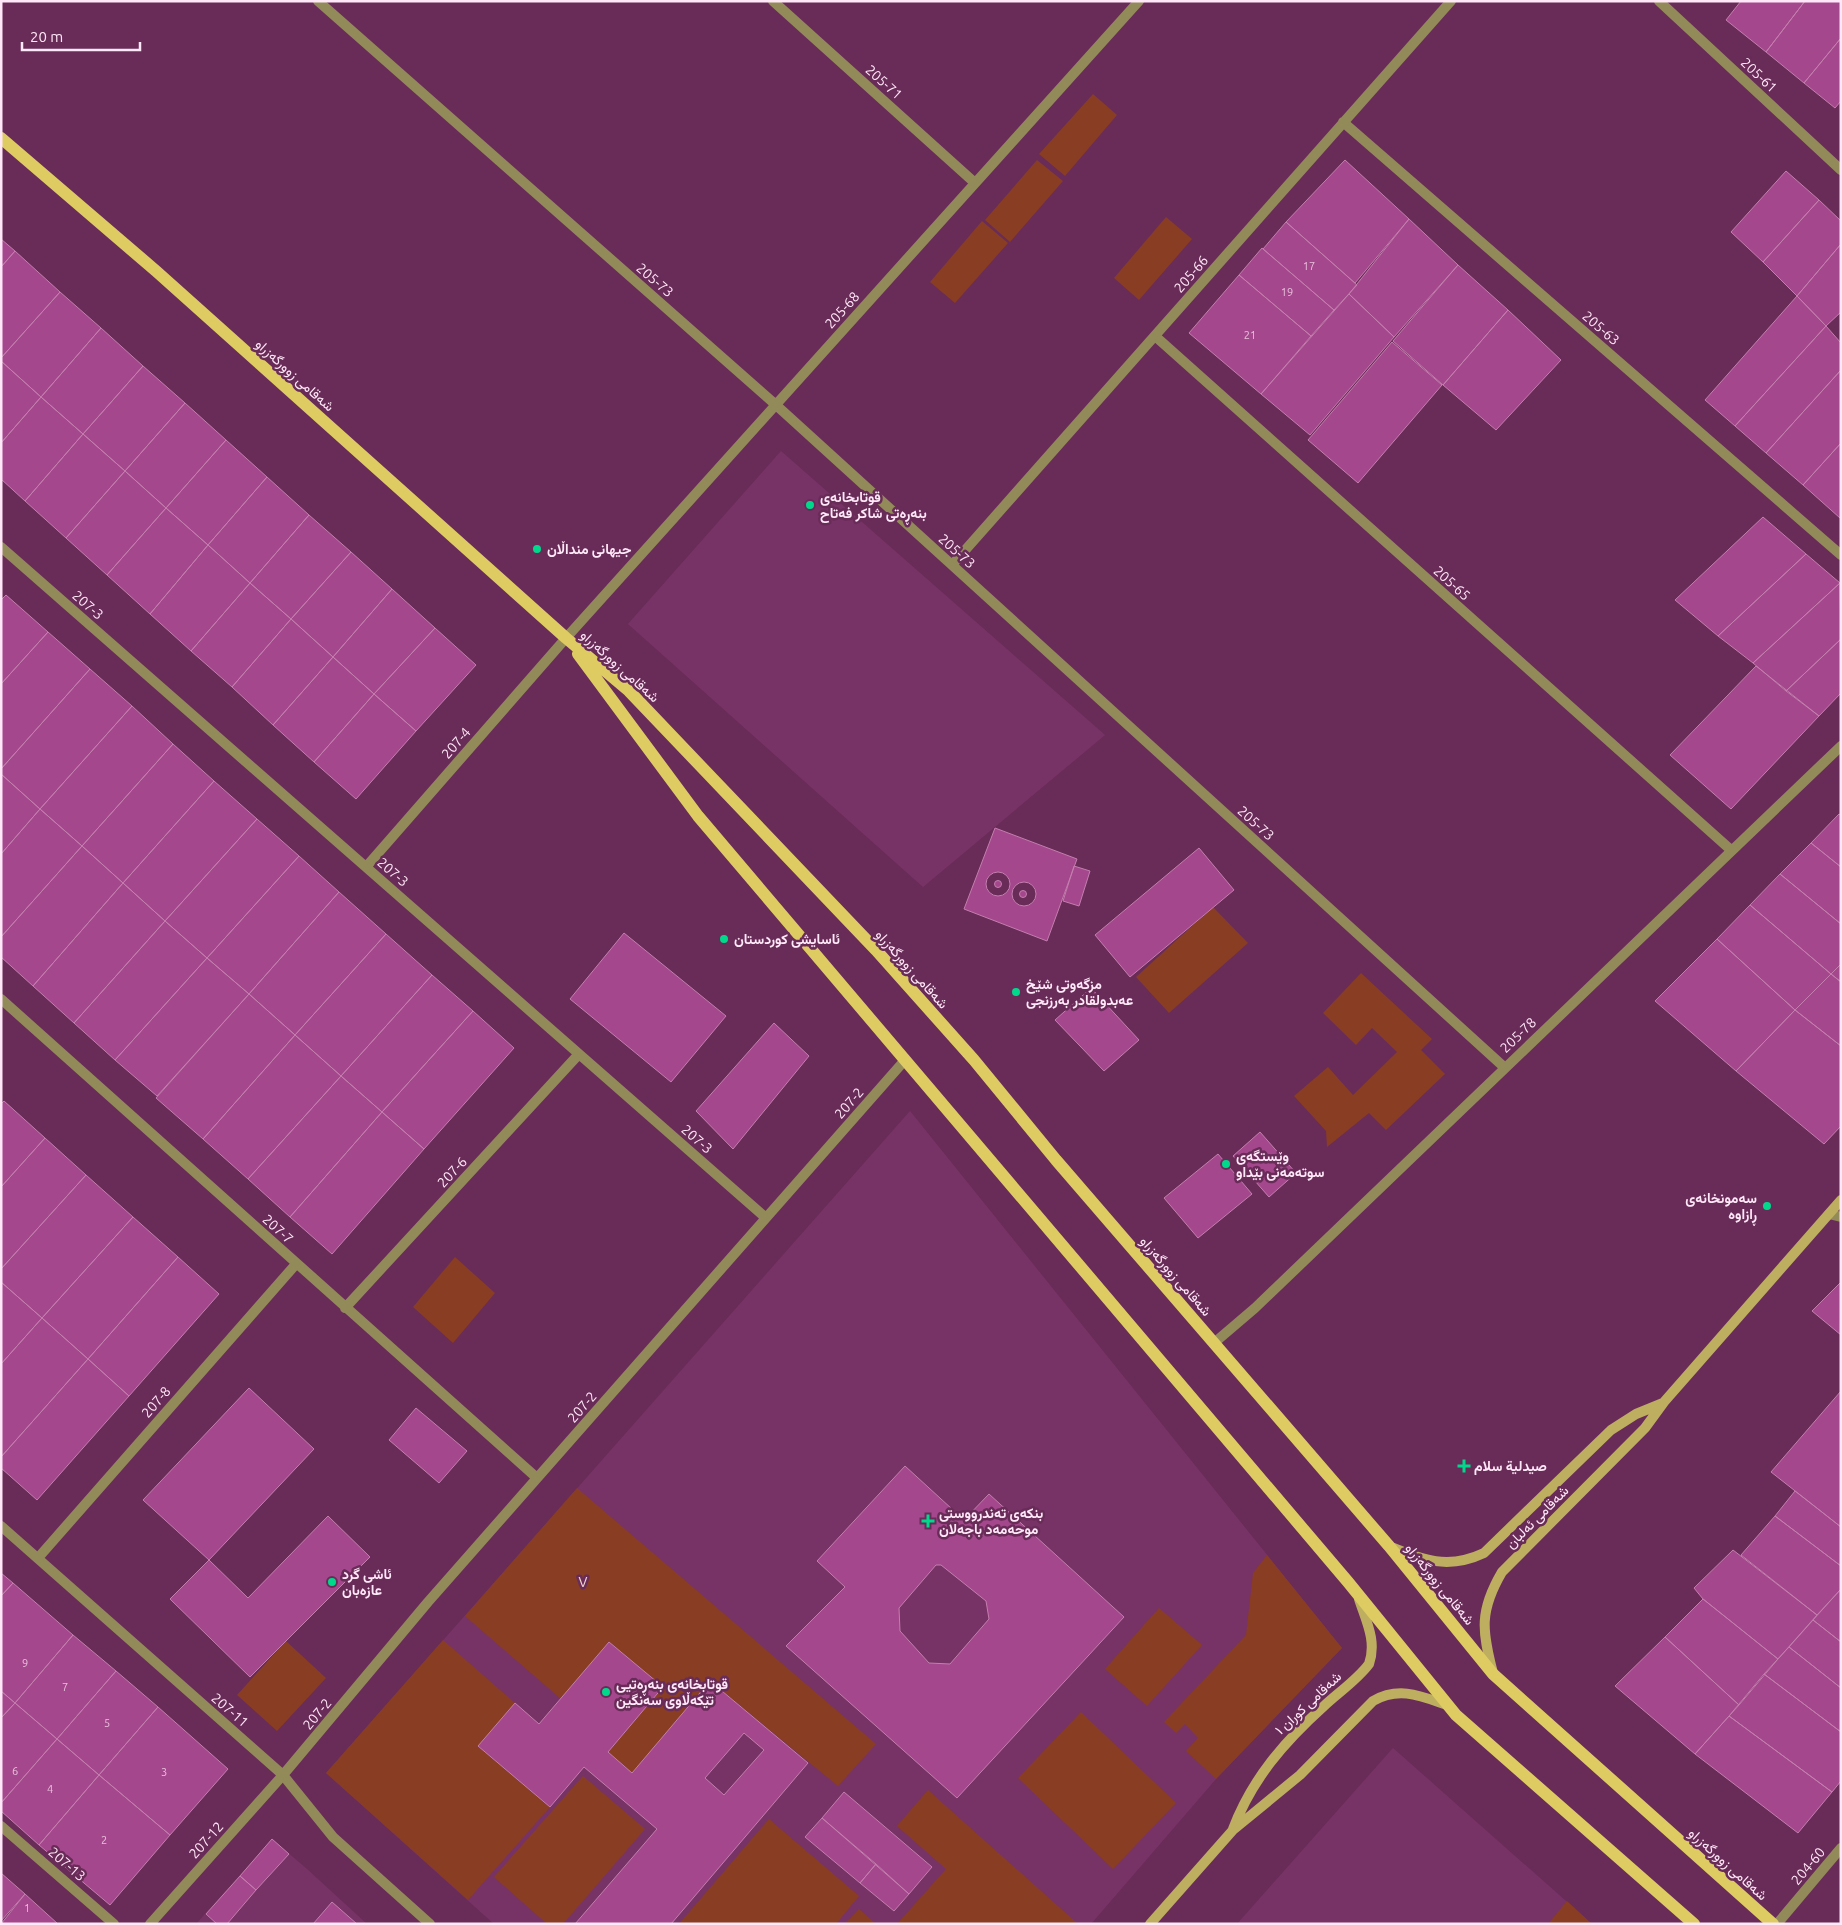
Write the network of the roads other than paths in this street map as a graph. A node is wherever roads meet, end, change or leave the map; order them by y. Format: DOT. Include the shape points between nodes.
graph roads {
  1 [pos="318,1"];
  2 [pos="773,1"];
  3 [pos="1140,1"];
  4 [pos="1451,1"];
  5 [pos="1659,1"];
  6 [pos="1343,122"];
  7 [pos="1,138"];
  8 [pos="1841,170"];
  9 [pos="975,183"];
  10 [pos="1154,336"];
  11 [pos="776,405"];
  12 [pos="1,547"];
  13 [pos="1841,555"];
  14 [pos="952,565"];
  15 [pos="566,638"];
  16 [pos="1841,746"];
  17 [pos="1731,850"];
  18 [pos="366,867"];
  19 [pos="1,999"];
  20 [pos="579,1054"];
  21 [pos="905,1060"];
  22 [pos="1504,1067"];
  23 [pos="1841,1200"];
  24 [pos="1829,1214"];
  25 [pos="1841,1217"];
  26 [pos="766,1218"];
  27 [pos="296,1264"];
  28 [pos="345,1308"];
  29 [pos="1214,1343"];
  30 [pos="1664,1402"];
  31 [pos="537,1478"];
  32 [pos="1,1526"];
  33 [pos="1390,1546"];
  34 [pos="38,1558"];
  35 [pos="1356,1592"];
  36 [pos="1494,1674"];
  37 [pos="1447,1704"];
  38 [pos="283,1775"];
  39 [pos="1,1826"];
  40 [pos="1232,1830"];
  41 [pos="1841,1848"];
  42 [pos="114,1924"];
  43 [pos="150,1924"];
  44 [pos="430,1924"];
  45 [pos="1150,1924"];
  46 [pos="1694,1924"];
  47 [pos="1773,1924"];
  48 [pos="1777,1924"];
  1 -- 11 [label="street, 205-73"];
  2 -- 9 [label="street, 205-71"];
  3 -- 9 [label="street, 205-68"];
  4 -- 6 [label="street, 205-66"];
  5 -- 8 [label="street, 205-61"];
  6 -- 10 [label="street, 205-66"];
  6 -- 13 [label="street, 205-63"];
  7 -- 15 [label="main road, شەقامی زوورگەزراو" via="156,271"];
  9 -- 11 [label="street, 205-68"];
  10 -- 14 [label="street, 205-66"];
  10 -- 17 [label="street, 205-65"];
  11 -- 14 [label="street, 205-73"];
  11 -- 15 [label="street, 205-68"];
  12 -- 18 [label="street, 207-3"];
  14 -- 22 [label="street, 205-73"];
  15 -- 18 [label="street, 207-4"];
  15 -- 21 [label="main road, شەقامی زوورگەزراو" via="698,816"];
  15 -- 29 [label="main road, شەقامی زوورگەزراو" via="629,691 876,950 974,1060"];
  16 -- 17 [label="street, 205-78"];
  17 -- 22 [label="street, 205-78"];
  18 -- 20 [label="street, 207-3"];
  19 -- 27 [label="street, 207-7"];
  20 -- 26 [label="street, 207-3"];
  20 -- 28 [label="street, 207-6"];
  21 -- 26 [label="street, 207-2"];
  21 -- 35 [label="main road, شەقامی زوورگەزراو"];
  22 -- 29 [label="street, 205-78" via="1255,1308"];
  23 -- 24 [label="street, شەقامی ئەلبان"];
  24 -- 25 [label="street"];
  24 -- 30 [label="street, شەقامی ئەلبان"];
  26 -- 31 [label="street, 207-2"];
  27 -- 28 [label="street, 207-7"];
  27 -- 34 [label="street, 207-8"];
  28 -- 31 [label="street, 207-7"];
  29 -- 33 [label="main road, شەقامی زوورگەزراو"];
  30 -- 33 [label="street, شەقامی ئەلبان" via="1611,1430 1484,1554 1451,1563 1430,1561"];
  30 -- 36 [label="street, شەقامی ئەلبان" via="1623,1451 1502,1572 1483,1616 1485,1641"];
  31 -- 38 [label="street, 207-2"];
  32 -- 34 [label="street, 207-11"];
  33 -- 36 [label="main road, شەقامی زوورگەزراو"];
  34 -- 38 [label="street, 207-11"];
  35 -- 37 [label="main road, شەقامی زوورگەزراو"];
  35 -- 40 [label="street, شەقامی کوران ١" via="1372,1639 1374,1652 1369,1664 1276,1753 1243,1802"];
  36 -- 47 [label="main road, شەقامی زوورگەزراو"];
  37 -- 40 [label="street, شەقامی کوران ١" via="1413,1693 1384,1694 1373,1701 1300,1775"];
  37 -- 46 [label="main road, شەقامی زوورگەزراو"];
  38 -- 43 [label="street, 207-12"];
  38 -- 44 [label="street, 207-11" via="332,1837"];
  39 -- 42 [label="street, 207-13"];
  40 -- 45 [label="street, شەقامی کوران ١"];
  41 -- 48 [label="street, 204-60"];
}
